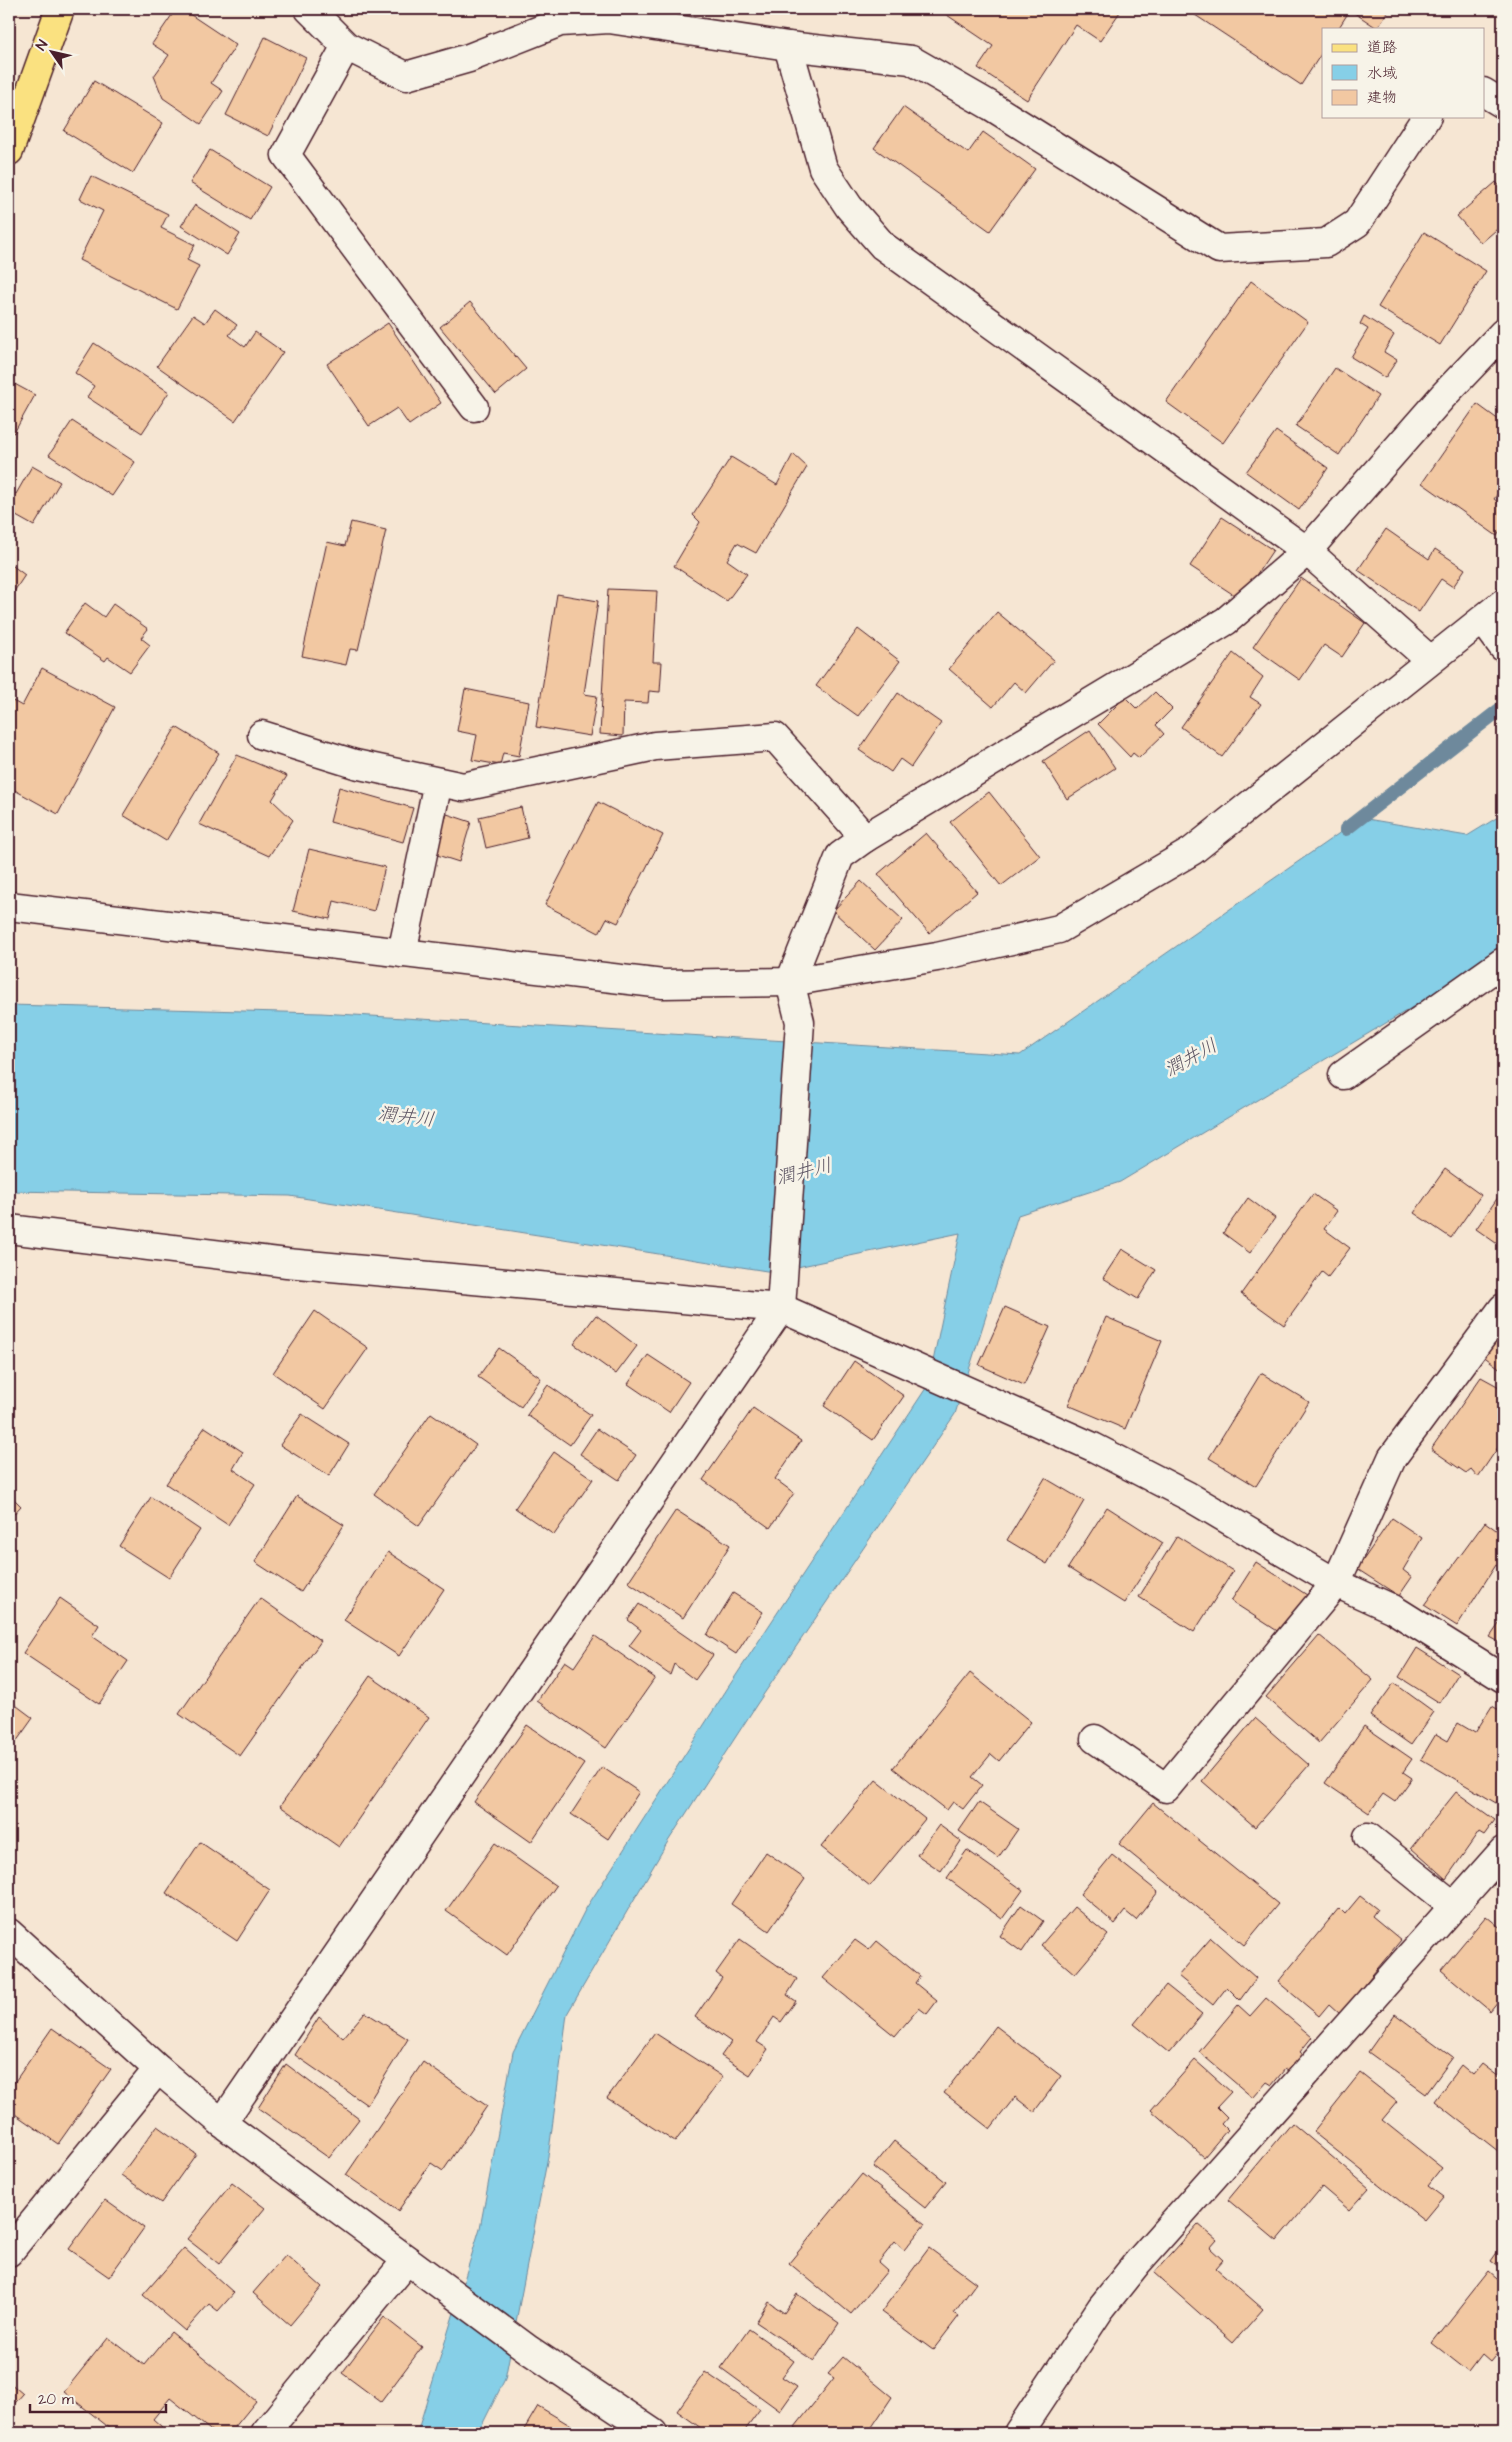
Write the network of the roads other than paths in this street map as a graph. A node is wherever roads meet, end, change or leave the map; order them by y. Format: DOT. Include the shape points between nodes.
graph roads {
  1 [pos="60,9"];
  2 [pos="309,9"];
  3 [pos="346,46"];
  4 [pos="788,46"];
  5 [pos="1484,93"];
  6 [pos="1503,104"];
  7 [pos="1426,118"];
  8 [pos="9,151"];
  9 [pos="1503,333"];
  10 [pos="474,407"];
  11 [pos="1306,551"];
  12 [pos="1493,612"];
  13 [pos="1503,646"];
  14 [pos="1430,660"];
  15 [pos="262,735"];
  16 [pos="438,782"];
  17 [pos="865,838"];
  18 [pos="9,906"];
  19 [pos="402,953"];
  20 [pos="1503,962"];
  21 [pos="790,982"];
  22 [pos="1343,1075"];
  23 [pos="9,1229"];
  24 [pos="781,1308"];
  25 [pos="1503,1308"];
  26 [pos="1336,1584"];
  27 [pos="1503,1678"];
  28 [pos="1095,1739"];
  29 [pos="1368,1837"];
  30 [pos="1503,1851"];
  31 [pos="1454,1906"];
  32 [pos="9,1933"];
  33 [pos="158,2069"];
  34 [pos="222,2123"];
  35 [pos="9,2252"];
  36 [pos="407,2260"];
  37 [pos="266,2433"];
  38 [pos="653,2433"];
  39 [pos="1018,2433"];
  1 -- 8 [label="main road"];
  2 -- 3 [label="street"];
  3 -- 4 [label="street" via="406,76 469,58 560,22 609,20"];
  3 -- 10 [label="street" via="286,155"];
  4 -- 7 [label="street" via="911,60 991,106 1219,250 1326,243 1358,224"];
  4 -- 11 [label="street" via="823,168 849,207 883,246"];
  5 -- 6 [label="street"];
  9 -- 11 [label="street"];
  11 -- 14 [label="street"];
  11 -- 17 [label="street" via="1226,621"];
  12 -- 13 [label="street"];
  12 -- 14 [label="street"];
  14 -- 21 [label="street" via="1192,851 1059,929 937,957"];
  15 -- 16 [label="street" via="355,764"];
  16 -- 17 [label="street" via="463,787 655,746 775,737"];
  16 -- 19 [label="street"];
  17 -- 21 [label="street" via="840,856"];
  18 -- 19 [label="street"];
  19 -- 21 [label="street" via="663,984"];
  20 -- 22 [label="street"];
  21 -- 24 [label="street" via="800,1022"];
  23 -- 24 [label="street" via="287,1263"];
  24 -- 26 [label="street" via="1093,1447 1188,1496"];
  24 -- 34 [label="street"];
  25 -- 26 [label="street" via="1392,1458"];
  26 -- 27 [label="street" via="1393,1609"];
  26 -- 28 [label="street" via="1166,1788"];
  29 -- 31 [label="street"];
  30 -- 31 [label="street"];
  31 -- 39 [label="street" via="1137,2264 1101,2308"];
  32 -- 33 [label="street"];
  33 -- 34 [label="street"];
  33 -- 35 [label="street"];
  34 -- 36 [label="street"];
  36 -- 37 [label="street"];
  36 -- 38 [label="street" via="529,2350"];
}
